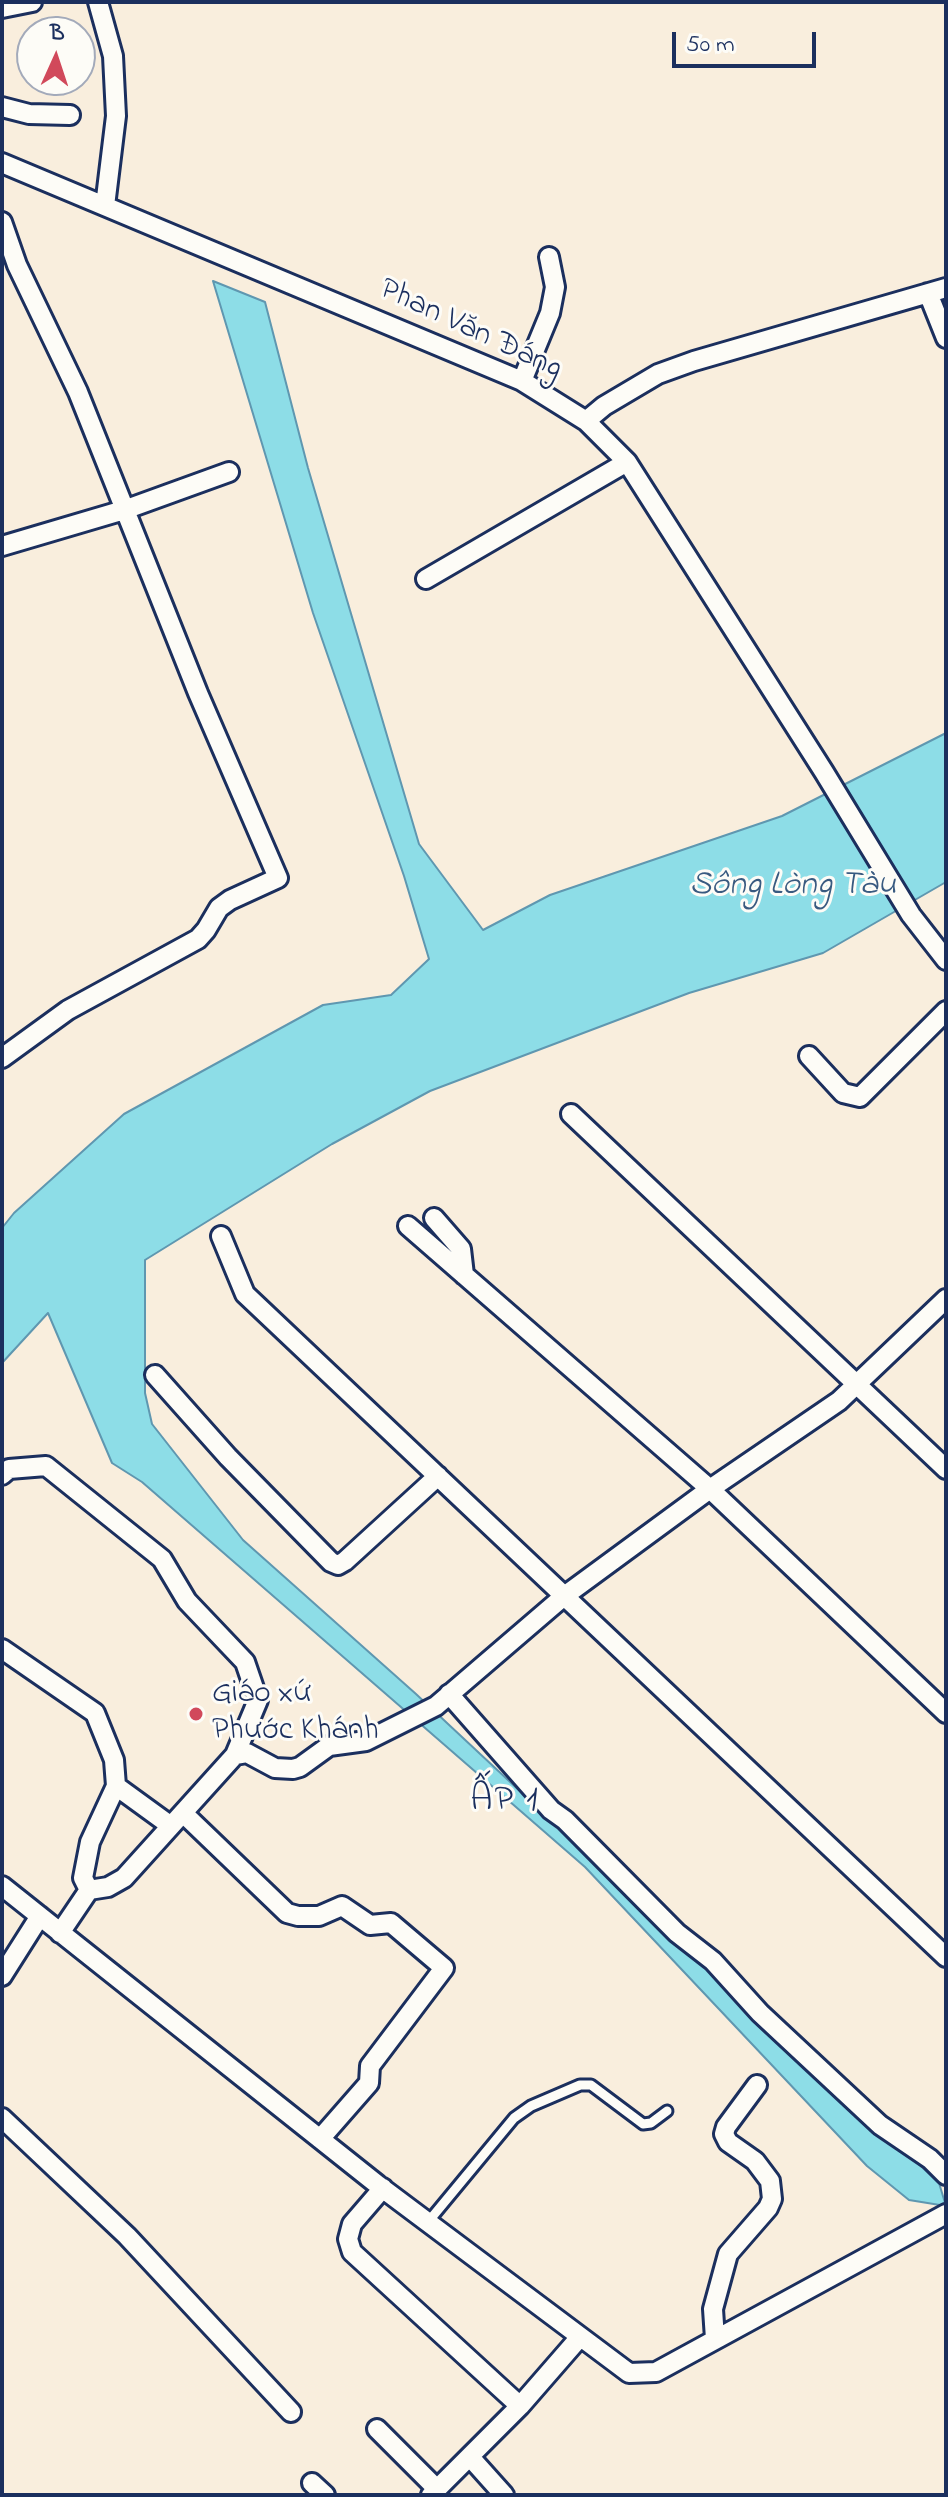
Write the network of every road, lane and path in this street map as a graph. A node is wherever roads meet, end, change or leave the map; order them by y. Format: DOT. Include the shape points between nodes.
graph roads {
  1 [pos="32,2"];
  2 [pos="98,2"];
  3 [pos="2,8"];
  4 [pos="2,107"];
  5 [pos="70,115"];
  6 [pos="2,163"];
  7 [pos="106,198"];
  8 [pos="2,222"];
  9 [pos="549,257"];
  10 [pos="937,291"];
  11 [pos="946,338"];
  12 [pos="522,381"];
  13 [pos="586,421"];
  14 [pos="627,462"];
  15 [pos="229,472"];
  16 [pos="124,510"];
  17 [pos="2,546"];
  18 [pos="426,579"];
  19 [pos="946,960"];
  20 [pos="946,1011"];
  21 [pos="809,1056"];
  22 [pos="2,1058"];
  23 [pos="571,1114"];
  24 [pos="434,1218"];
  25 [pos="408,1226"];
  26 [pos="221,1236"];
  27 [pos="464,1275"];
  28 [pos="946,1299"];
  29 [pos="155,1375"];
  30 [pos="857,1385"];
  31 [pos="946,1469"];
  32 [pos="2,1475"];
  33 [pos="438,1476"];
  34 [pos="710,1489"];
  35 [pos="563,1597"];
  36 [pos="2,1649"];
  37 [pos="442,1700"];
  38 [pos="946,1713"];
  39 [pos="235,1755"];
  40 [pos="116,1786"];
  41 [pos="177,1819"];
  42 [pos="2,1886"];
  43 [pos="89,1890"];
  44 [pos="40,1916"];
  45 [pos="60,1933"];
  46 [pos="946,1957"];
  47 [pos="2,1976"];
  48 [pos="757,2085"];
  49 [pos="667,2111"];
  50 [pos="2,2118"];
  51 [pos="320,2139"];
  52 [pos="946,2175"];
  53 [pos="383,2188"];
  54 [pos="946,2214"];
  55 [pos="428,2222"];
  56 [pos="580,2337"];
  57 [pos="715,2339"];
  58 [pos="520,2406"];
  59 [pos="291,2412"];
  60 [pos="377,2429"];
  61 [pos="470,2457"];
  62 [pos="434,2492"];
  63 [pos="504,2495"];
  1 -- 3 [label="street"];
  2 -- 7 [label="street" via="113,56 116,116"];
  4 -- 5 [label="street"];
  6 -- 7 [label="street, Phan Văn Đáng"];
  7 -- 12 [label="street, Phan Văn Đáng"];
  8 -- 16 [label="street"];
  9 -- 12 [label="street" via="555,287 550,313"];
  10 -- 11 [label="street"];
  10 -- 13 [label="street" via="658,374"];
  12 -- 13 [label="street, Phan Văn Đáng"];
  13 -- 14 [label="street, Phan Văn Đáng"];
  14 -- 18 [label="street"];
  14 -- 19 [label="street, Phan Văn Đáng" via="911,915"];
  15 -- 16 [label="street"];
  16 -- 17 [label="street"];
  16 -- 22 [label="street" via="278,878 230,900 198,939 68,1010"];
  20 -- 21 [label="street" via="860,1097 843,1093"];
  23 -- 30 [label="street"];
  24 -- 27 [label="street" via="461,1249"];
  25 -- 27 [label="street"];
  26 -- 33 [label="street" via="245,1294"];
  27 -- 34 [label="street"];
  28 -- 30 [label="street"];
  29 -- 33 [label="street" via="228,1457 338,1565"];
  30 -- 31 [label="street"];
  30 -- 34 [label="street"];
  32 -- 39 [label="street" via="9,1469 46,1466 162,1559 187,1601 245,1662 258,1700"];
  33 -- 35 [label="street"];
  34 -- 35 [label="street"];
  34 -- 38 [label="street"];
  35 -- 37 [label="street"];
  35 -- 46 [label="street"];
  36 -- 40 [label="street" via="95,1713 114,1760"];
  37 -- 39 [label="street" via="366,1741 329,1746 293,1769 275,1768 247,1753"];
  37 -- 52 [label="street" via="880,2125"];
  39 -- 41 [label="street"];
  40 -- 41 [label="street"];
  40 -- 43 [label="street" via="90,1842 83,1878"];
  41 -- 43 [label="street" via="124,1878"];
  41 -- 51 [label="street" via="287,1913 319,1916 342,1906 370,1925 391,1923 444,1968 370,2066 369,2083"];
  42 -- 44 [label="street"];
  43 -- 45 [label="street"];
  44 -- 45 [label="street"];
  44 -- 47 [label="street"];
  45 -- 51 [label="street"];
  48 -- 57 [label="street" via="724,2134 770,2181 772,2199 728,2254 713,2309"];
  49 -- 55 [label="lane" via="641,2124 591,2085 531,2106 514,2118"];
  50 -- 59 [label="street" via="127,2236"];
  51 -- 53 [label="street"];
  53 -- 55 [label="street"];
  53 -- 58 [label="street" via="352,2224 352,2252"];
  54 -- 57 [label="street"];
  55 -- 56 [label="street"];
  56 -- 57 [label="street" via="629,2373 647,2374"];
  56 -- 58 [label="street"];
  58 -- 61 [label="street"];
  60 -- 62 [label="street"];
  61 -- 62 [label="street"];
  61 -- 63 [label="street"];
}
